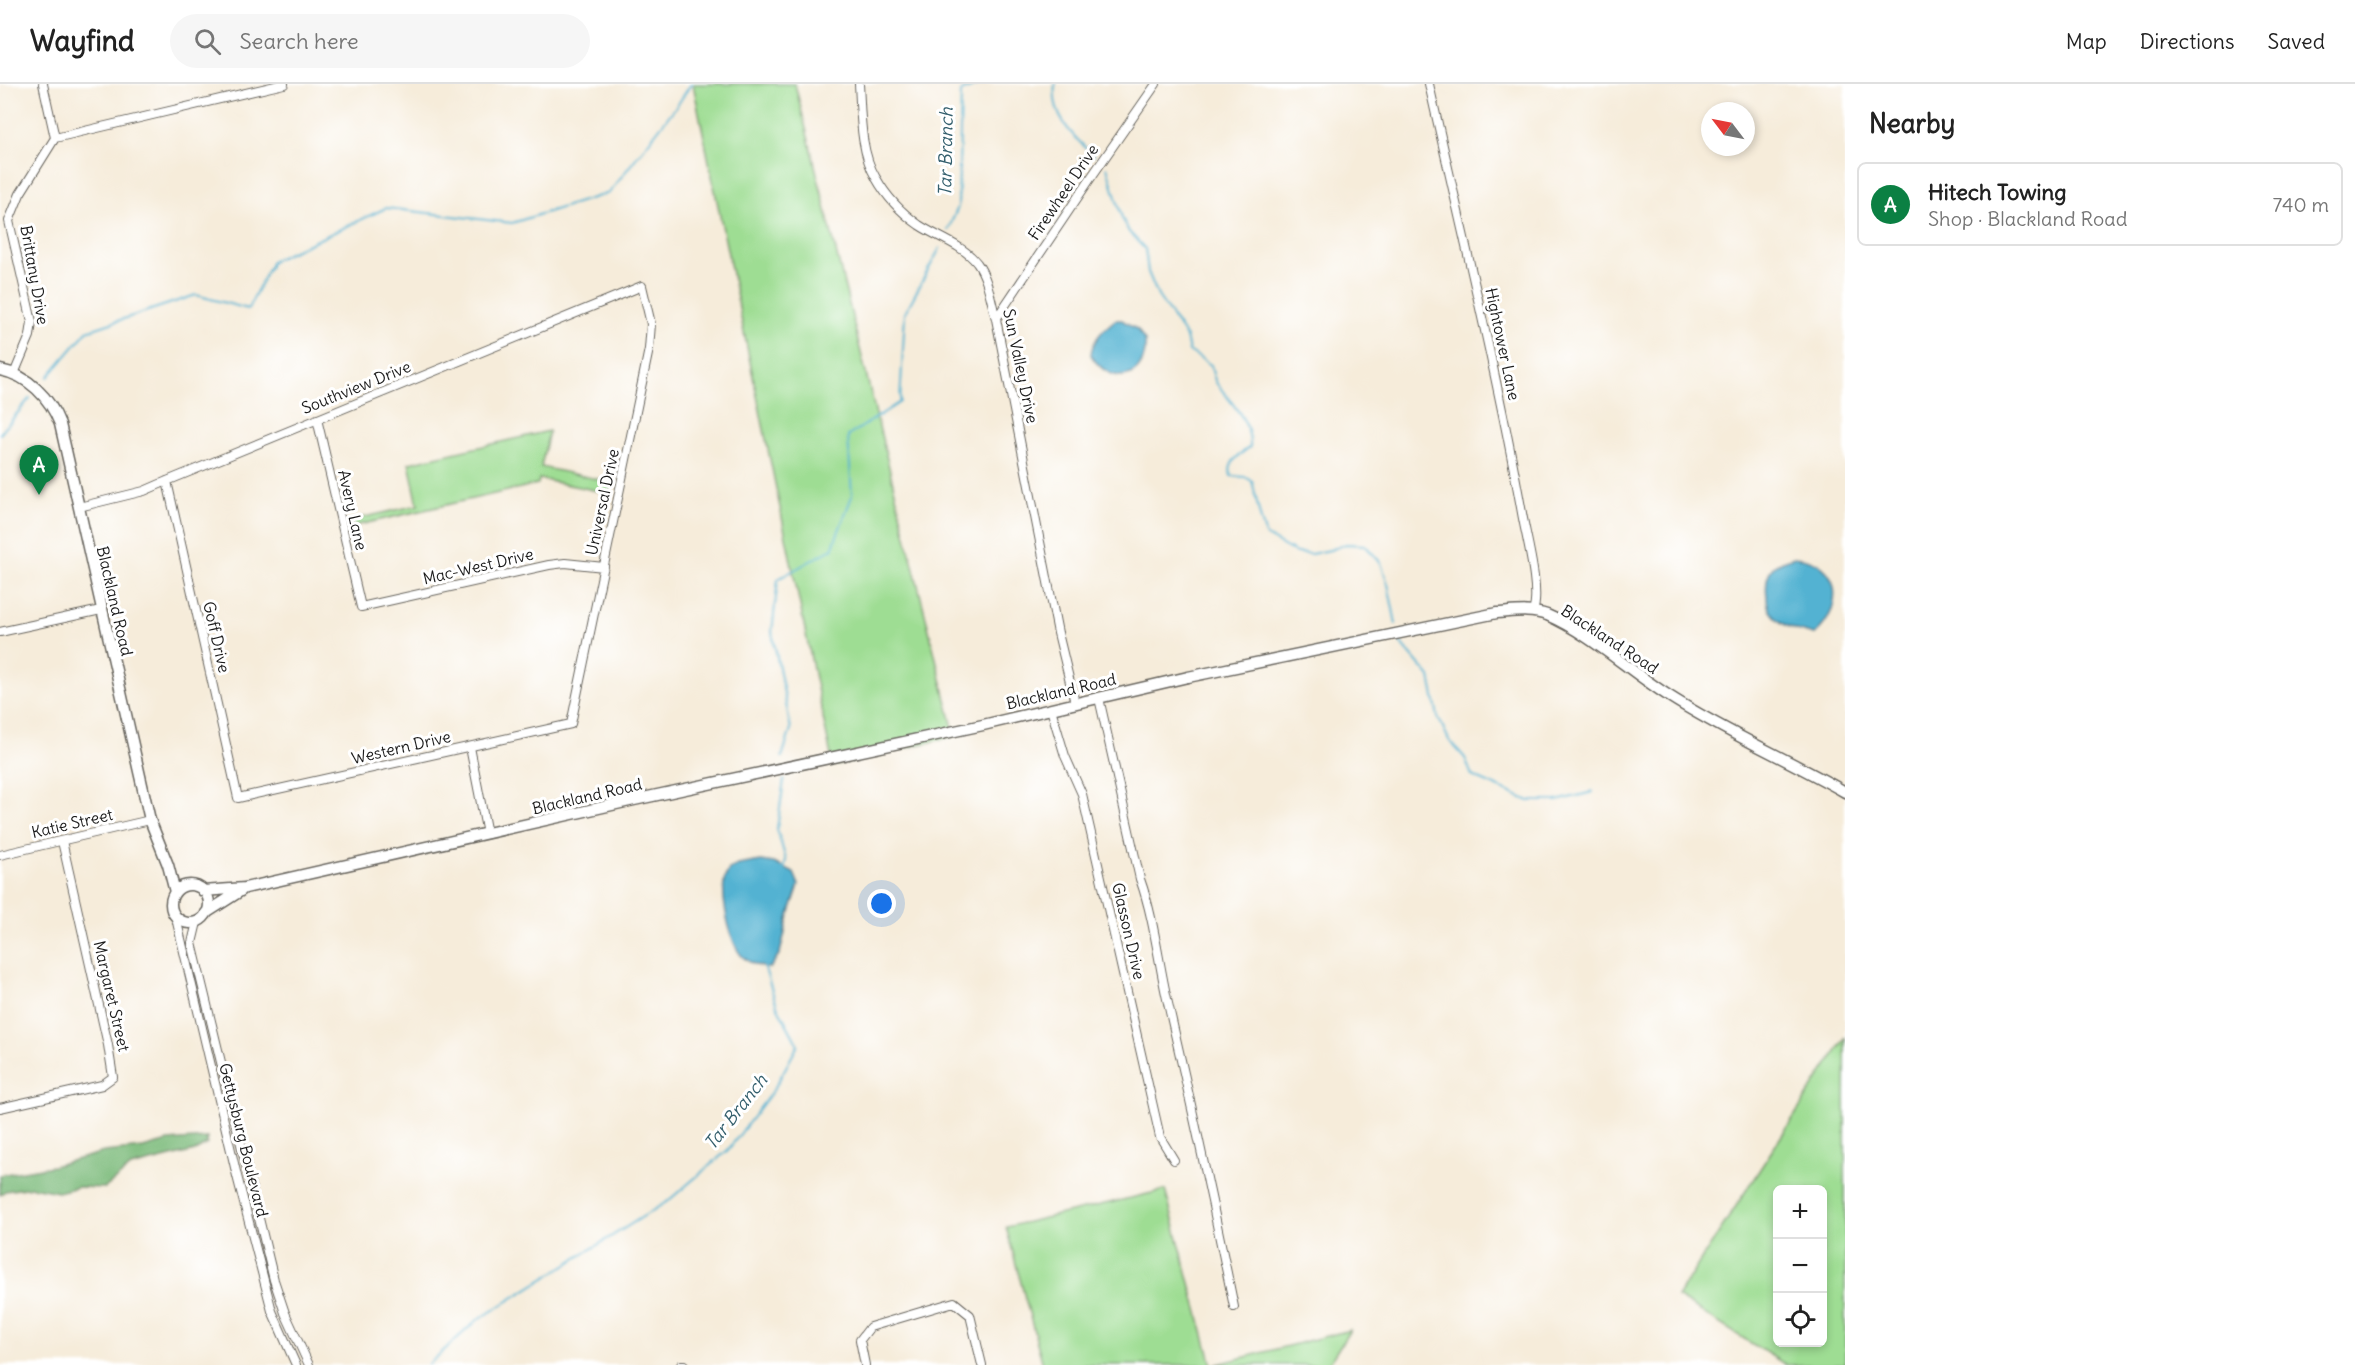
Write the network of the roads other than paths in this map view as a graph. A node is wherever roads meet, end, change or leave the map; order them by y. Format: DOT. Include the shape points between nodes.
graph roads {
  1 [pos="43,84"];
  2 [pos="284,84"];
  3 [pos="859,84"];
  4 [pos="1156,84"];
  5 [pos="1429,84"];
  6 [pos="55,138"];
  7 [pos="642,286"];
  8 [pos="996,319"];
  9 [pos="0,370"];
  10 [pos="14,374"];
  11 [pos="317,419"];
  12 [pos="167,482"];
  13 [pos="79,507"];
  14 [pos="604,567"];
  15 [pos="361,607"];
  16 [pos="101,610"];
  17 [pos="1533,612"];
  18 [pos="0,632"];
  19 [pos="1099,698"];
  20 [pos="1075,703"];
  21 [pos="1052,709"];
  22 [pos="571,724"];
  23 [pos="470,747"];
  24 [pos="1845,792"];
  25 [pos="238,798"];
  26 [pos="150,820"];
  27 [pos="487,834"];
  28 [pos="62,841"];
  29 [pos="0,855"];
  30 [pos="168,865"];
  31 [pos="192,885"];
  32 [pos="245,888"];
  33 [pos="203,891"];
  34 [pos="175,892"];
  35 [pos="206,913"];
  36 [pos="176,918"];
  37 [pos="197,922"];
  38 [pos="0,1108"];
  39 [pos="1174,1160"];
  40 [pos="253,1187"];
  41 [pos="240,1190"];
  42 [pos="269,1255"];
  43 [pos="258,1258"];
  44 [pos="1234,1308"];
  45 [pos="296,1365"];
  46 [pos="309,1365"];
  47 [pos="865,1365"];
  48 [pos="982,1365"];
  1 -- 6 [label="street"];
  2 -- 6 [label="street"];
  3 -- 8 [label="street, Sun Valley Drive" via="866,151 875,178 903,212 976,263 987,284"];
  4 -- 8 [label="street, Firewheel Drive"];
  5 -- 17 [label="street, Hightower Lane" via="1513,461 1533,571 1537,603"];
  6 -- 10 [label="street, Brittany Drive" via="20,194 9,221 32,322"];
  7 -- 11 [label="street, Southview Drive"];
  7 -- 14 [label="street, Universal Drive" via="651,324 650,349"];
  8 -- 20 [label="street, Sun Valley Drive"];
  9 -- 10 [label="street, Blackland Road"];
  10 -- 13 [label="street, Blackland Road" via="42,394 56,413"];
  11 -- 12 [label="street, Southview Drive"];
  11 -- 15 [label="street, Avery Lane"];
  12 -- 13 [label="street, Southview Drive"];
  12 -- 25 [label="street, Goff Drive"];
  13 -- 16 [label="street, Blackland Road"];
  14 -- 15 [label="street, Mac-West Drive" via="549,565"];
  14 -- 22 [label="street, Universal Drive"];
  16 -- 18 [label="street"];
  16 -- 26 [label="street, Blackland Road"];
  17 -- 19 [label="street, Blackland Road" via="1474,616"];
  17 -- 24 [label="street, Blackland Road" via="1564,624 1707,719"];
  19 -- 20 [label="street, Blackland Road"];
  19 -- 44 [label="street" via="1150,908"];
  20 -- 21 [label="street, Blackland Road"];
  21 -- 27 [label="street, Blackland Road"];
  21 -- 39 [label="street, Glasson Drive" via="1065,756 1082,794 1160,1137"];
  22 -- 23 [label="street, Western Drive"];
  23 -- 25 [label="street, Western Drive"];
  23 -- 27 [label="street"];
  26 -- 28 [label="street, Katie Street"];
  26 -- 30 [label="street, Blackland Road"];
  27 -- 32 [label="street, Blackland Road"];
  28 -- 29 [label="street, Katie Street"];
  28 -- 38 [label="street, Margaret Street" via="113,1077 102,1086"];
  30 -- 31 [label="street, Blackland Road"];
  30 -- 34 [label="street, Blackland Road"];
  31 -- 33 [label="street"];
  31 -- 34 [label="street"];
  32 -- 33 [label="street, Blackland Road"];
  32 -- 35 [label="street, Blackland Road"];
  33 -- 35 [label="street" via="208,898"];
  34 -- 36 [label="street" via="170,907"];
  35 -- 37 [label="street"];
  36 -- 37 [label="street"];
  36 -- 41 [label="street, Gettysburg Boulevard"];
  37 -- 40 [label="street, Gettysburg Boulevard" via="192,943"];
  40 -- 41 [label="street"];
  40 -- 42 [label="street, Gettysburg Boulevard"];
  41 -- 43 [label="street, Gettysburg Boulevard"];
  42 -- 43 [label="street"];
  42 -- 46 [label="street, Gettysburg Boulevard" via="285,1314"];
  43 -- 45 [label="street, Gettysburg Boulevard" via="272,1311"];
  47 -- 48 [label="street" via="860,1340 870,1327 954,1302 970,1315"];
}
